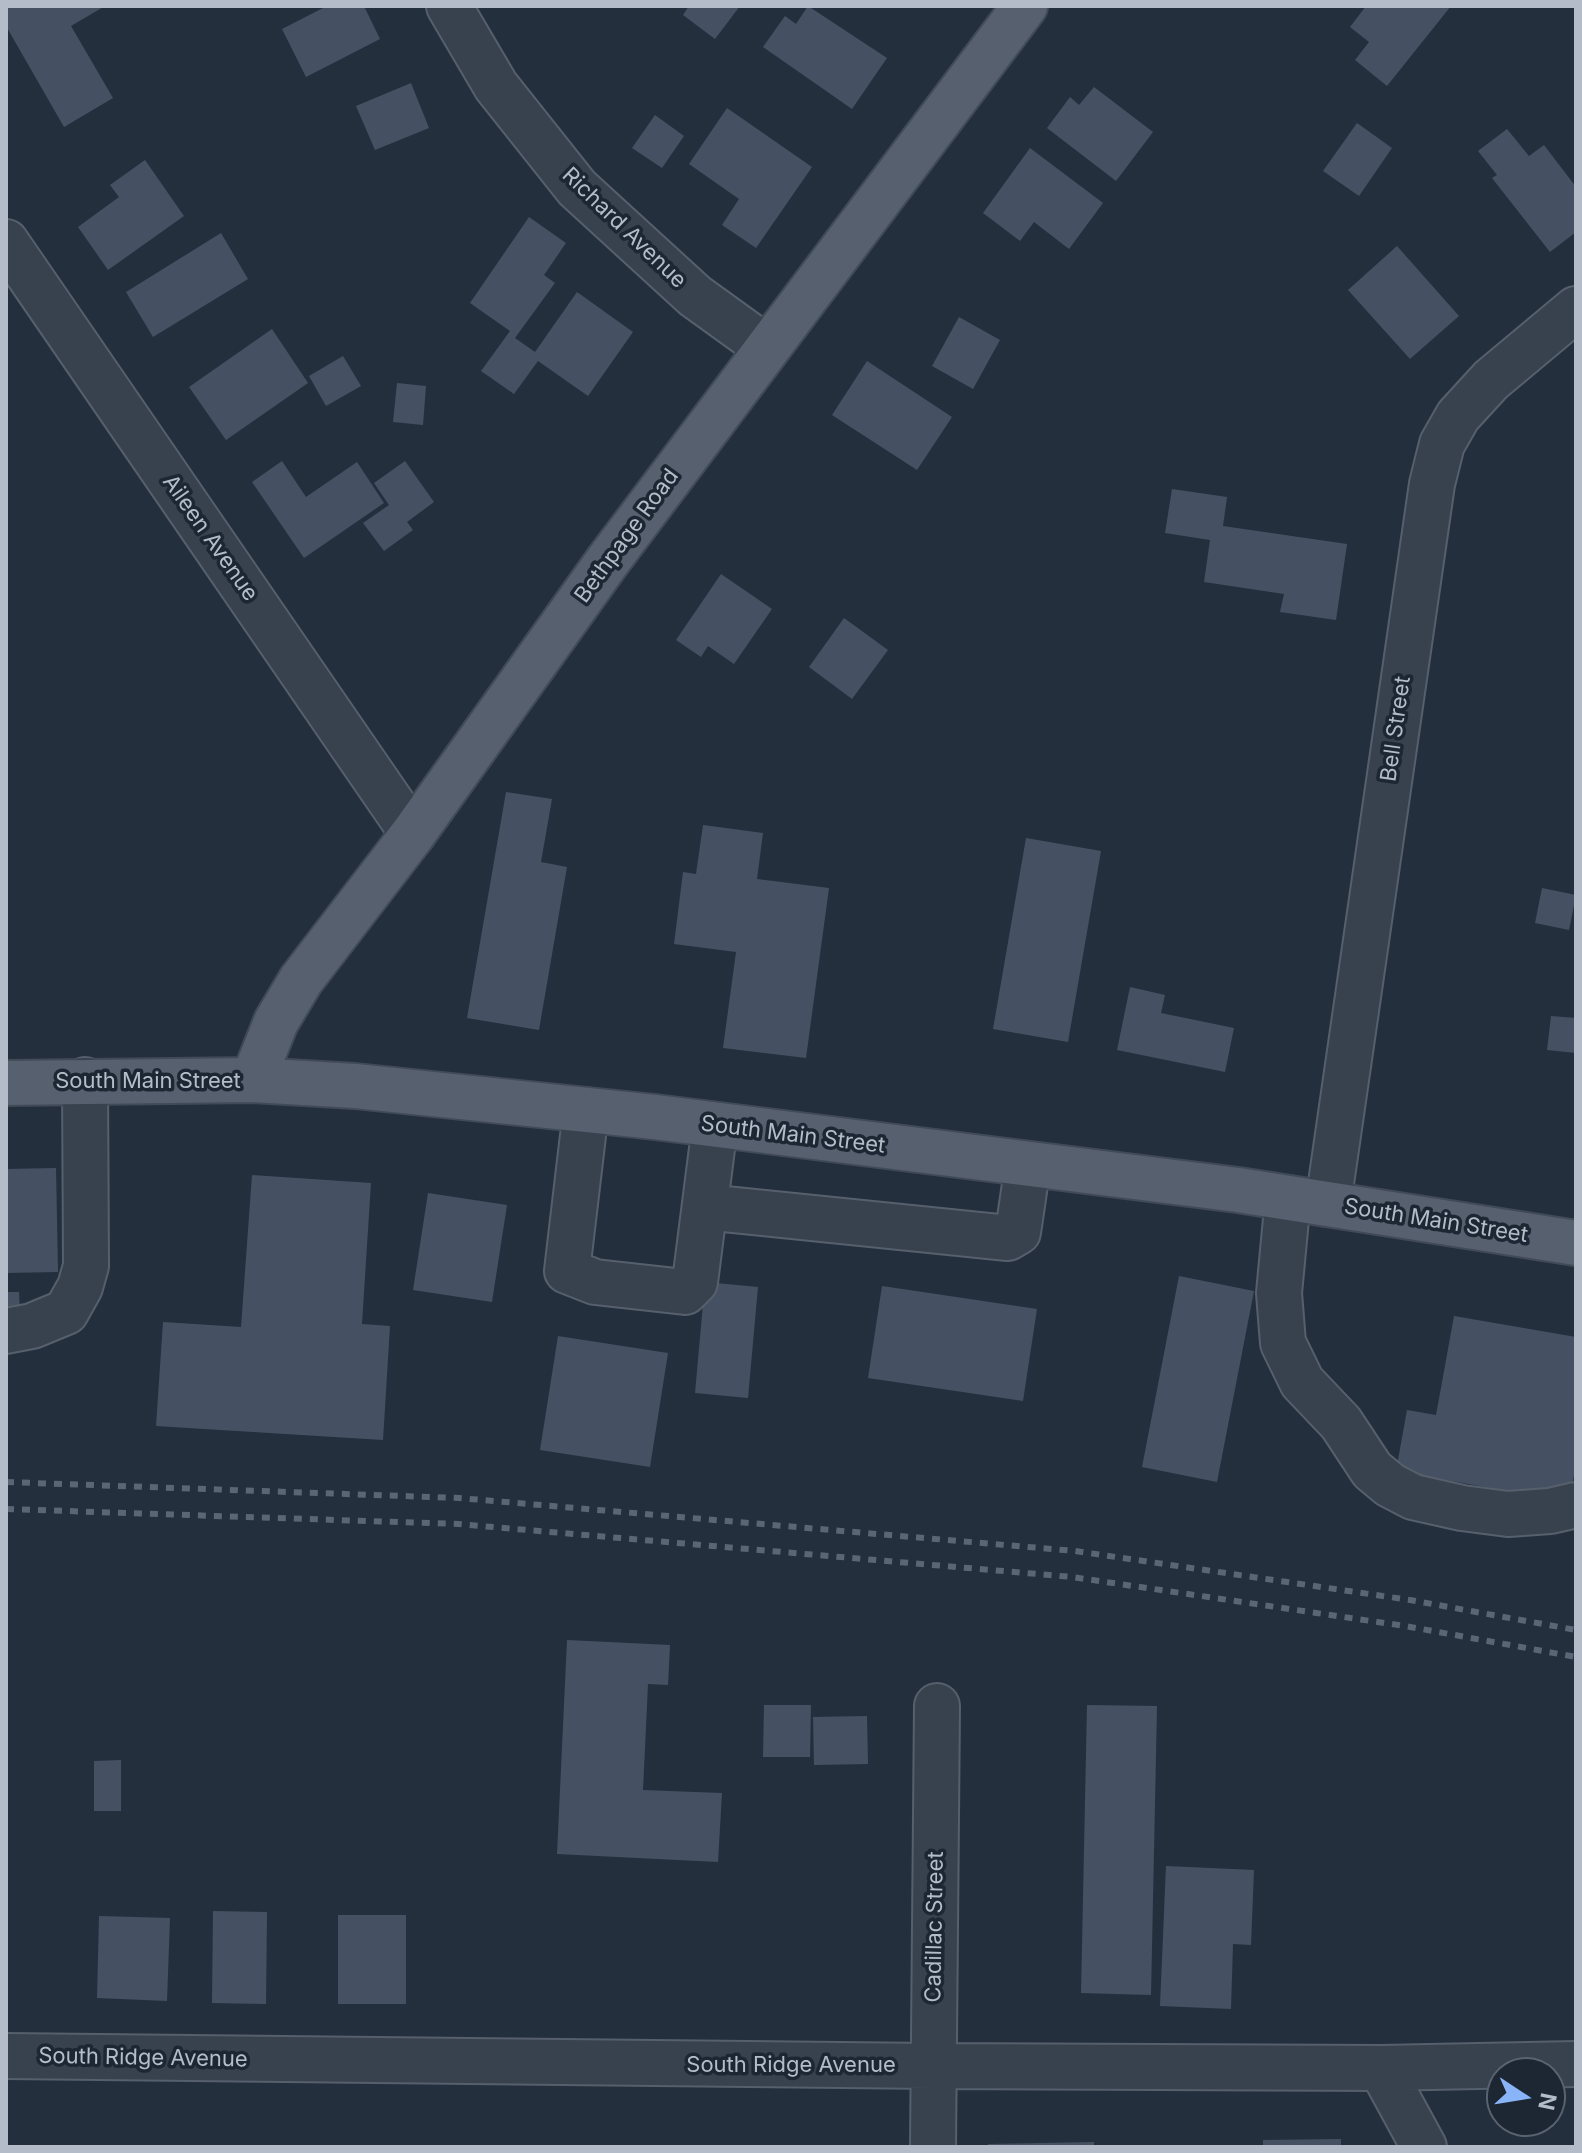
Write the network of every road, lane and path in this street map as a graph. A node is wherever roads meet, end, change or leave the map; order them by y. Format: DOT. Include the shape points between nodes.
graph roads {
  1 [pos="449,6"];
  2 [pos="1025,6"];
  3 [pos="6,242"];
  4 [pos="1576,309"];
  5 [pos="767,348"];
  6 [pos="413,834"];
  7 [pos="85,1080"];
  8 [pos="253,1080"];
  9 [pos="6,1083"];
  10 [pos="586,1110"];
  11 [pos="715,1125"];
  12 [pos="1028,1164"];
  13 [pos="1308,1201"];
  14 [pos="705,1207"];
  15 [pos="1576,1243"];
  16 [pos="6,1331"];
  17 [pos="1576,1505"];
  18 [pos="937,1706"];
  19 [pos="6,2056"];
  20 [pos="1576,2064"];
  21 [pos="933,2066"];
  22 [pos="1381,2068"];
  23 [pos="933,2147"];
  24 [pos="1424,2147"];
  1 -- 5 [label="street, Richard Avenue" via="496,86 577,188 695,296"];
  2 -- 5 [label="main road, Bethpage Road"];
  3 -- 6 [label="street, Aileen Avenue"];
  4 -- 13 [label="street, Bell Street" via="1491,380 1458,416 1442,444"];
  5 -- 6 [label="main road, Bethpage Road"];
  6 -- 8 [label="main road, Bethpage Road" via="301,980 276,1022"];
  7 -- 8 [label="main road, South Main Street"];
  7 -- 9 [label="main road, South Main Street"];
  7 -- 16 [label="street" via="86,1266 80,1287 66,1312"];
  8 -- 10 [label="main road, South Main Street"];
  10 -- 11 [label="main road, South Main Street"];
  10 -- 14 [label="street" via="567,1271 595,1282 685,1292 695,1282"];
  11 -- 12 [label="main road, South Main Street"];
  11 -- 14 [label="street"];
  12 -- 13 [label="main road, South Main Street"];
  12 -- 14 [label="street" via="1018,1232 1008,1238"];
  13 -- 15 [label="main road, South Main Street"];
  13 -- 17 [label="street, Bell Street" via="1279,1293 1283,1343 1302,1382 1341,1423 1372,1470 1413,1497 1462,1508 1508,1514"];
  18 -- 21 [label="street, Cadillac Street"];
  19 -- 21 [label="street, South Ridge Avenue"];
  20 -- 22 [label="street, South Ridge Avenue"];
  21 -- 22 [label="street, South Ridge Avenue"];
  21 -- 23 [label="street, Cadillac Street"];
  22 -- 24 [label="street"];
}
